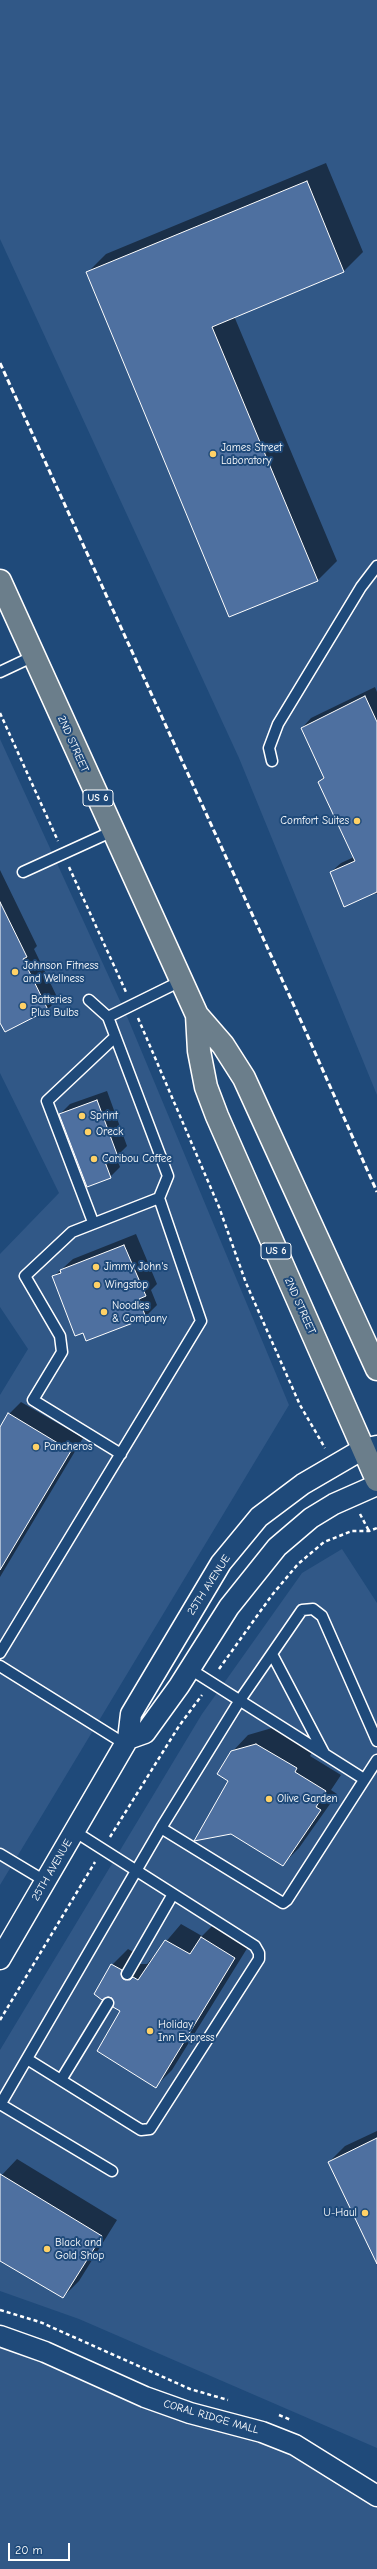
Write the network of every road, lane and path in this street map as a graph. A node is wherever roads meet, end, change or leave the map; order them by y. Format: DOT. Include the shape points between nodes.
graph roads {
  1 [pos="377,566"];
  2 [pos="0,582"];
  3 [pos="34,656"];
  4 [pos="0,672"];
  5 [pos="0,713"];
  6 [pos="272,761"];
  7 [pos="113,831"];
  8 [pos="63,853"];
  9 [pos="23,872"];
  10 [pos="181,981"];
  11 [pos="89,1000"];
  12 [pos="133,1006"];
  13 [pos="197,1015"];
  14 [pos="108,1017"];
  15 [pos="115,1036"];
  16 [pos="159,1198"];
  17 [pos="93,1222"];
  18 [pos="377,1369"];
  19 [pos="370,1448"];
  20 [pos="121,1454"];
  21 [pos="335,1464"];
  22 [pos="377,1480"];
  23 [pos="377,1485"];
  24 [pos="352,1497"];
  25 [pos="377,1528"];
  26 [pos="369,1531"];
  27 [pos="0,1653"];
  28 [pos="272,1654"];
  29 [pos="0,1666"];
  30 [pos="190,1669"];
  31 [pos="210,1682"];
  32 [pos="240,1700"];
  33 [pos="377,1741"];
  34 [pos="126,1742"];
  35 [pos="325,1754"];
  36 [pos="377,1760"];
  37 [pos="364,1779"];
  38 [pos="161,1828"];
  39 [pos="74,1831"];
  40 [pos="103,1849"];
  41 [pos="0,1854"];
  42 [pos="136,1870"];
  43 [pos="45,1881"];
  44 [pos="173,1894"];
  45 [pos="0,1958"];
  46 [pos="127,1974"];
  47 [pos="108,2003"];
  48 [pos="0,2020"];
  49 [pos="27,2059"];
  50 [pos="61,2080"];
  51 [pos="0,2105"];
  52 [pos="112,2171"];
  53 [pos="0,2310"];
  54 [pos="0,2336"];
  55 [pos="234,2402"];
  56 [pos="271,2412"];
  57 [pos="292,2420"];
  58 [pos="375,2490"];
  1 -- 6 [label="lane" via="361,587 278,724 269,748"];
  2 -- 3 [label="main road, 2ND STREET / US 6"];
  3 -- 4 [label="lane"];
  3 -- 7 [label="main road, 2ND STREET / US 6"];
  5 -- 8 [label="path"];
  7 -- 8 [label="lane"];
  7 -- 10 [label="main road, 2ND STREET / US 6"];
  8 -- 9 [label="lane"];
  8 -- 12 [label="path"];
  10 -- 12 [label="lane"];
  10 -- 13 [label="main road, 2ND STREET / US 6"];
  11 -- 14 [label="lane"];
  12 -- 14 [label="lane"];
  12 -- 21 [label="path" via="219,1207 246,1283 300,1405"];
  13 -- 18 [label="main road, 2ND STREET / US 6" via="223,1045 244,1078"];
  13 -- 19 [label="main road, 2ND STREET / US 6" via="198,1051 206,1087 217,1116"];
  14 -- 15 [label="lane"];
  15 -- 16 [label="lane" via="168,1176"];
  15 -- 17 [label="lane" via="46,1101"];
  16 -- 17 [label="lane"];
  16 -- 20 [label="lane" via="201,1321"];
  17 -- 20 [label="lane" via="72,1232 25,1276 60,1336 62,1352 33,1400"];
  19 -- 21 [label="street, 25TH AVENUE"];
  19 -- 22 [label="main road, 2ND STREET / US 6"];
  20 -- 27 [label="lane"];
  21 -- 34 [label="street, 25TH AVENUE" via="259,1517 221,1563 131,1714"];
  23 -- 24 [label="street"];
  24 -- 26 [label="path"];
  24 -- 30 [label="street" via="311,1518 277,1547 229,1607"];
  25 -- 26 [label="path"];
  26 -- 31 [label="path" via="352,1531 324,1542 298,1564 272,1595"];
  28 -- 32 [label="lane"];
  28 -- 33 [label="lane" via="302,1610 313,1608 322,1616"];
  28 -- 35 [label="lane"];
  29 -- 34 [label="lane"];
  30 -- 31 [label="lane"];
  30 -- 34 [label="street" via="145,1733"];
  31 -- 32 [label="lane"];
  31 -- 40 [label="path" via="179,1726"];
  32 -- 35 [label="lane"];
  32 -- 38 [label="lane"];
  34 -- 39 [label="street, 25TH AVENUE"];
  35 -- 37 [label="lane"];
  36 -- 37 [label="lane"];
  37 -- 38 [label="lane" via="283,1903"];
  38 -- 42 [label="lane"];
  39 -- 40 [label="lane"];
  39 -- 43 [label="street, 25TH AVENUE"];
  40 -- 42 [label="lane"];
  40 -- 48 [label="path"];
  41 -- 43 [label="lane"];
  42 -- 44 [label="lane"];
  42 -- 49 [label="lane"];
  43 -- 45 [label="street, 25TH AVENUE"];
  44 -- 46 [label="lane"];
  44 -- 50 [label="lane" via="255,1946 259,1959 150,2129 141,2130"];
  47 -- 50 [label="lane"];
  49 -- 50 [label="lane"];
  49 -- 51 [label="lane"];
  51 -- 52 [label="lane"];
  53 -- 55 [label="path" via="40,2322 190,2389"];
  54 -- 58 [label="street, CORAL RIDGE MALL" via="45,2352 190,2414 262,2432 295,2445"];
  56 -- 57 [label="path"];
}
